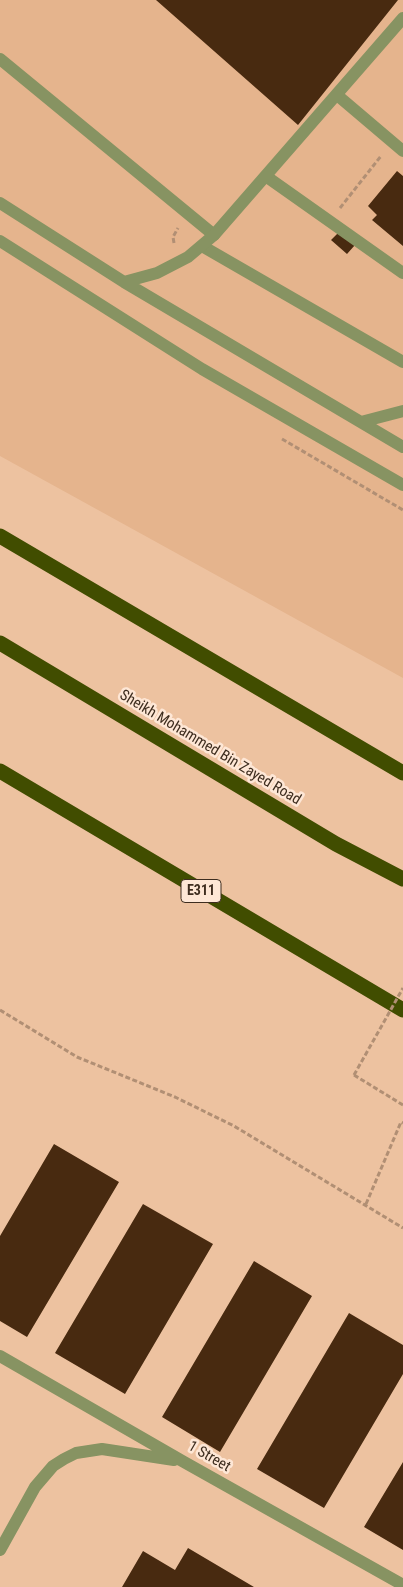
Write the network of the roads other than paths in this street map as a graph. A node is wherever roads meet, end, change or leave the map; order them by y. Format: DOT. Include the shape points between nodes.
graph roads {
  1 [pos="403,18"];
  2 [pos="0,59"];
  3 [pos="337,95"];
  4 [pos="403,151"];
  5 [pos="267,177"];
  6 [pos="0,203"];
  7 [pos="214,235"];
  8 [pos="0,241"];
  9 [pos="202,246"];
  10 [pos="403,273"];
  11 [pos="124,282"];
  12 [pos="403,362"];
  13 [pos="403,412"];
  14 [pos="361,422"];
  15 [pos="403,447"];
  16 [pos="403,485"];
  17 [pos="0,536"];
  18 [pos="0,644"];
  19 [pos="0,771"];
  20 [pos="403,773"];
  21 [pos="403,880"];
  22 [pos="403,1010"];
  23 [pos="0,1356"];
  24 [pos="184,1462"];
  25 [pos="0,1550"];
  26 [pos="403,1584"];
  1 -- 3 [label="street"];
  2 -- 7 [label="street"];
  3 -- 4 [label="street"];
  3 -- 5 [label="street"];
  5 -- 7 [label="street"];
  5 -- 10 [label="street"];
  6 -- 11 [label="street"];
  7 -- 9 [label="street"];
  8 -- 16 [label="street" via="202,369"];
  9 -- 11 [label="street" via="157,273"];
  9 -- 12 [label="street"];
  11 -- 14 [label="street"];
  13 -- 14 [label="street"];
  14 -- 15 [label="street"];
  17 -- 20 [label="highway"];
  18 -- 21 [label="highway, Sheikh Mohammed Bin Zayed Road" via="336,844"];
  19 -- 22 [label="highway, E311"];
  23 -- 24 [label="street, 1 Street"];
  24 -- 25 [label="street" via="102,1448 70,1456 52,1466 35,1487"];
  24 -- 26 [label="street, 1 Street"];
}
